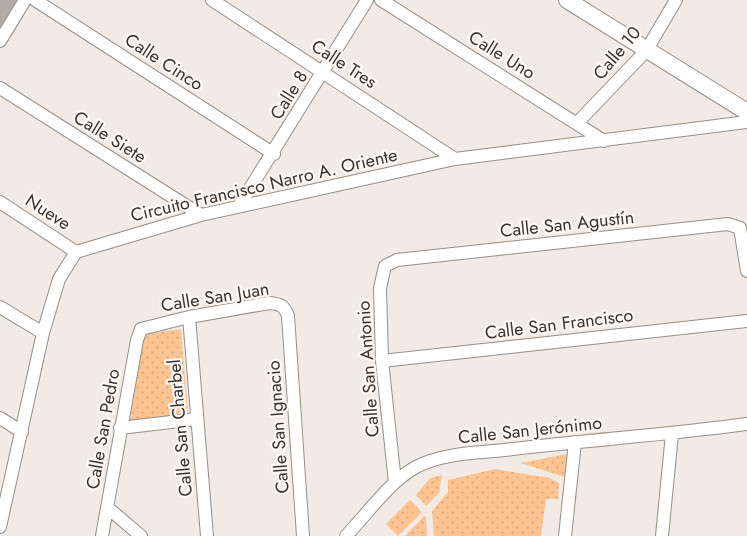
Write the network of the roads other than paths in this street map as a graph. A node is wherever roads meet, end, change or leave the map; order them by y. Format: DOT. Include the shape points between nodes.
graph roads {
  1 [pos="25,0"];
  2 [pos="35,0"];
  3 [pos="212,0"];
  4 [pos="367,0"];
  5 [pos="381,0"];
  6 [pos="567,0"];
  7 [pos="676,0"];
  8 [pos="0,41"];
  9 [pos="646,51"];
  10 [pos="324,72"];
  11 [pos="0,88"];
  12 [pos="747,112"];
  13 [pos="747,122"];
  14 [pos="577,123"];
  15 [pos="604,140"];
  16 [pos="274,154"];
  17 [pos="455,159"];
  18 [pos="0,202"];
  19 [pos="239,206"];
  20 [pos="201,215"];
  21 [pos="76,252"];
  22 [pos="397,260"];
  23 [pos="747,270"];
  24 [pos="0,307"];
  25 [pos="288,316"];
  26 [pos="189,317"];
  27 [pos="744,322"];
  28 [pos="141,329"];
  29 [pos="43,333"];
  30 [pos="382,362"];
  31 [pos="0,418"];
  32 [pos="197,419"];
  33 [pos="747,424"];
  34 [pos="120,428"];
  35 [pos="22,432"];
  36 [pos="672,434"];
  37 [pos="575,442"];
  38 [pos="395,482"];
  39 [pos="108,508"];
  40 [pos="0,527"];
  41 [pos="102,536"];
  42 [pos="141,536"];
  43 [pos="207,536"];
  44 [pos="304,536"];
  45 [pos="346,536"];
  46 [pos="565,536"];
  47 [pos="662,536"];
  1 -- 8 [label="street"];
  2 -- 16 [label="street, Calle Cinco"];
  3 -- 10 [label="street, Calle Tres"];
  4 -- 10 [label="street, Calle 8"];
  5 -- 14 [label="street, Calle Uno"];
  6 -- 9 [label="street"];
  7 -- 9 [label="street, Calle 10"];
  9 -- 12 [label="street"];
  9 -- 14 [label="street, Calle 10"];
  10 -- 16 [label="street, Calle 8"];
  10 -- 17 [label="street, Calle Tres"];
  11 -- 20 [label="street, Calle Siete"];
  13 -- 15 [label="street, Circuito Francisco Narro A. Oriente"];
  14 -- 15 [label="street, Calle Uno"];
  15 -- 17 [label="street, Circuito Francisco Narro A. Oriente"];
  16 -- 19 [label="street, Calle 8"];
  17 -- 19 [label="street, Circuito Francisco Narro A. Oriente"];
  18 -- 21 [label="street, Nueve"];
  19 -- 20 [label="street, Circuito Francisco Narro A. Oriente"];
  20 -- 21 [label="street, Circuito Francisco Narro A. Oriente"];
  21 -- 29 [label="street" via="59,279"];
  22 -- 23 [label="street, Calle San Agustín" via="728,224 740,228"];
  22 -- 30 [label="street, Calle San Antonio" via="385,266 380,288"];
  24 -- 29 [label="street"];
  25 -- 26 [label="street, Calle San Juan" via="279,304 269,304"];
  25 -- 44 [label="street, Calle San Ignacio"];
  26 -- 28 [label="street, Calle San Juan"];
  26 -- 32 [label="street, Calle San Charbel"];
  27 -- 30 [label="street, Calle San Francisco"];
  28 -- 34 [label="street, Calle San Pedro"];
  29 -- 35 [label="street"];
  30 -- 38 [label="street, Calle San Antonio"];
  31 -- 35 [label="street"];
  32 -- 34 [label="street"];
  32 -- 43 [label="street, Calle San Charbel"];
  33 -- 36 [label="street, Calle San Jerónimo"];
  34 -- 39 [label="street, Calle San Pedro"];
  35 -- 40 [label="street"];
  36 -- 37 [label="street, Calle San Jerónimo"];
  36 -- 47 [label="street"];
  37 -- 38 [label="street, Calle San Jerónimo" via="444,457 417,466"];
  37 -- 46 [label="street"];
  38 -- 45 [label="street, Calle San Jerónimo"];
  39 -- 41 [label="street, Calle San Pedro"];
  39 -- 42 [label="street"];
}
